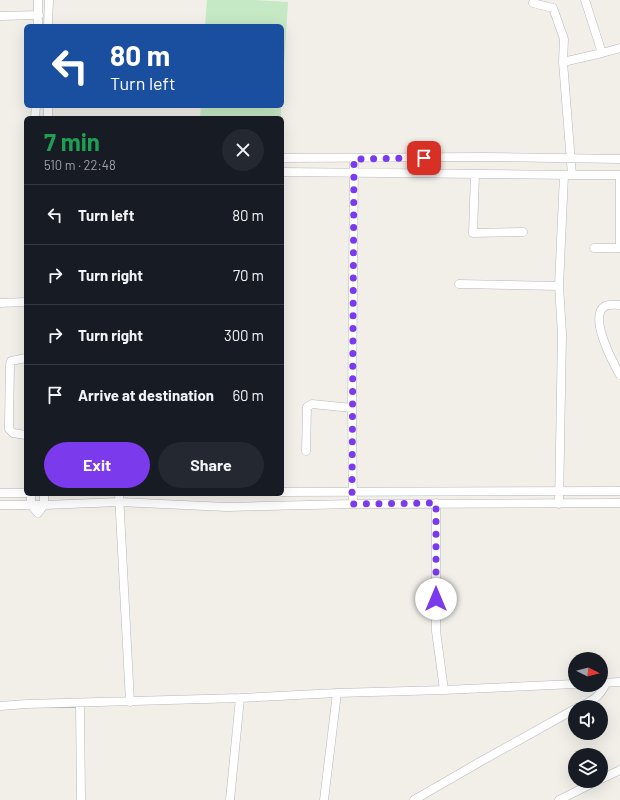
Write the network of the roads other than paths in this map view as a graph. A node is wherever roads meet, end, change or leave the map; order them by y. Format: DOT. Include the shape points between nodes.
graph roads {
  1 [pos="38,0"];
  2 [pos="48,0"];
  3 [pos="585,0"];
  4 [pos="532,3"];
  5 [pos="39,15"];
  6 [pos="0,16"];
  7 [pos="38,24"];
  8 [pos="48,24"];
  9 [pos="620,48"];
  10 [pos="602,53"];
  11 [pos="563,62"];
  12 [pos="284,158"];
  13 [pos="354,159"];
  14 [pos="571,159"];
  15 [pos="620,159"];
  16 [pos="284,172"];
  17 [pos="353,173"];
  18 [pos="475,174"];
  19 [pos="568,175"];
  20 [pos="620,175"];
  21 [pos="523,232"];
  22 [pos="594,248"];
  23 [pos="620,248"];
  24 [pos="459,284"];
  25 [pos="559,286"];
  26 [pos="24,302"];
  27 [pos="0,303"];
  28 [pos="620,305"];
  29 [pos="24,358"];
  30 [pos="620,375"];
  31 [pos="352,408"];
  32 [pos="24,435"];
  33 [pos="306,451"];
  34 [pos="558,491"];
  35 [pos="620,491"];
  36 [pos="284,492"];
  37 [pos="352,492"];
  38 [pos="0,493"];
  39 [pos="24,493"];
  40 [pos="31,496"];
  41 [pos="44,496"];
  42 [pos="119,498"];
  43 [pos="436,503"];
  44 [pos="620,503"];
  45 [pos="353,504"];
  46 [pos="559,504"];
  47 [pos="0,505"];
  48 [pos="31,505"];
  49 [pos="44,505"];
  50 [pos="620,682"];
  51 [pos="608,683"];
  52 [pos="568,684"];
  53 [pos="444,690"];
  54 [pos="602,692"];
  55 [pos="337,693"];
  56 [pos="240,698"];
  57 [pos="593,700"];
  58 [pos="130,702"];
  59 [pos="80,704"];
  60 [pos="0,706"];
  61 [pos="568,713"];
  62 [pos="620,770"];
  63 [pos="608,776"];
  64 [pos="584,788"];
  65 [pos="80,800"];
  66 [pos="230,800"];
  67 [pos="324,800"];
  68 [pos="414,800"];
  69 [pos="559,800"];
  1 -- 5 [label="street"];
  2 -- 8 [label="street"];
  3 -- 10 [label="street"];
  4 -- 11 [label="street" via="553,8 564,39"];
  5 -- 6 [label="street"];
  5 -- 7 [label="street"];
  9 -- 10 [label="street"];
  10 -- 11 [label="street"];
  11 -- 14 [label="street"];
  12 -- 13 [label="street"];
  13 -- 14 [label="street"];
  13 -- 17 [label="street"];
  14 -- 15 [label="street"];
  14 -- 19 [label="street"];
  16 -- 17 [label="street"];
  17 -- 18 [label="street"];
  17 -- 31 [label="street"];
  18 -- 19 [label="street"];
  18 -- 21 [label="street" via="472,233"];
  19 -- 20 [label="street"];
  19 -- 25 [label="street"];
  20 -- 23 [label="street"];
  22 -- 23 [label="street"];
  24 -- 25 [label="street"];
  25 -- 34 [label="street" via="562,334"];
  26 -- 27 [label="street"];
  28 -- 30 [label="street" via="605,306 598,316 607,351"];
  29 -- 32 [label="street" via="11,361 10,365 9,424 13,433"];
  31 -- 33 [label="street" via="312,404 307,407"];
  31 -- 37 [label="street"];
  34 -- 35 [label="street"];
  34 -- 37 [label="street"];
  34 -- 46 [label="street"];
  36 -- 37 [label="street"];
  37 -- 45 [label="street"];
  38 -- 39 [label="street"];
  40 -- 48 [label="street"];
  41 -- 49 [label="street"];
  42 -- 45 [label="street" via="227,507"];
  42 -- 49 [label="street"];
  42 -- 58 [label="street"];
  43 -- 45 [label="street"];
  43 -- 46 [label="street"];
  43 -- 53 [label="street" via="436,631"];
  44 -- 46 [label="street"];
  47 -- 48 [label="street"];
  48 -- 49 [label="street"];
  50 -- 51 [label="street"];
  52 -- 53 [label="street"];
  53 -- 55 [label="street"];
  54 -- 57 [label="street"];
  55 -- 56 [label="street"];
  55 -- 67 [label="street"];
  56 -- 58 [label="street"];
  56 -- 66 [label="street"];
  58 -- 59 [label="street"];
  59 -- 60 [label="street"];
  59 -- 65 [label="street"];
  61 -- 68 [label="street"];
  62 -- 63 [label="street"];
  64 -- 69 [label="street"];
}
